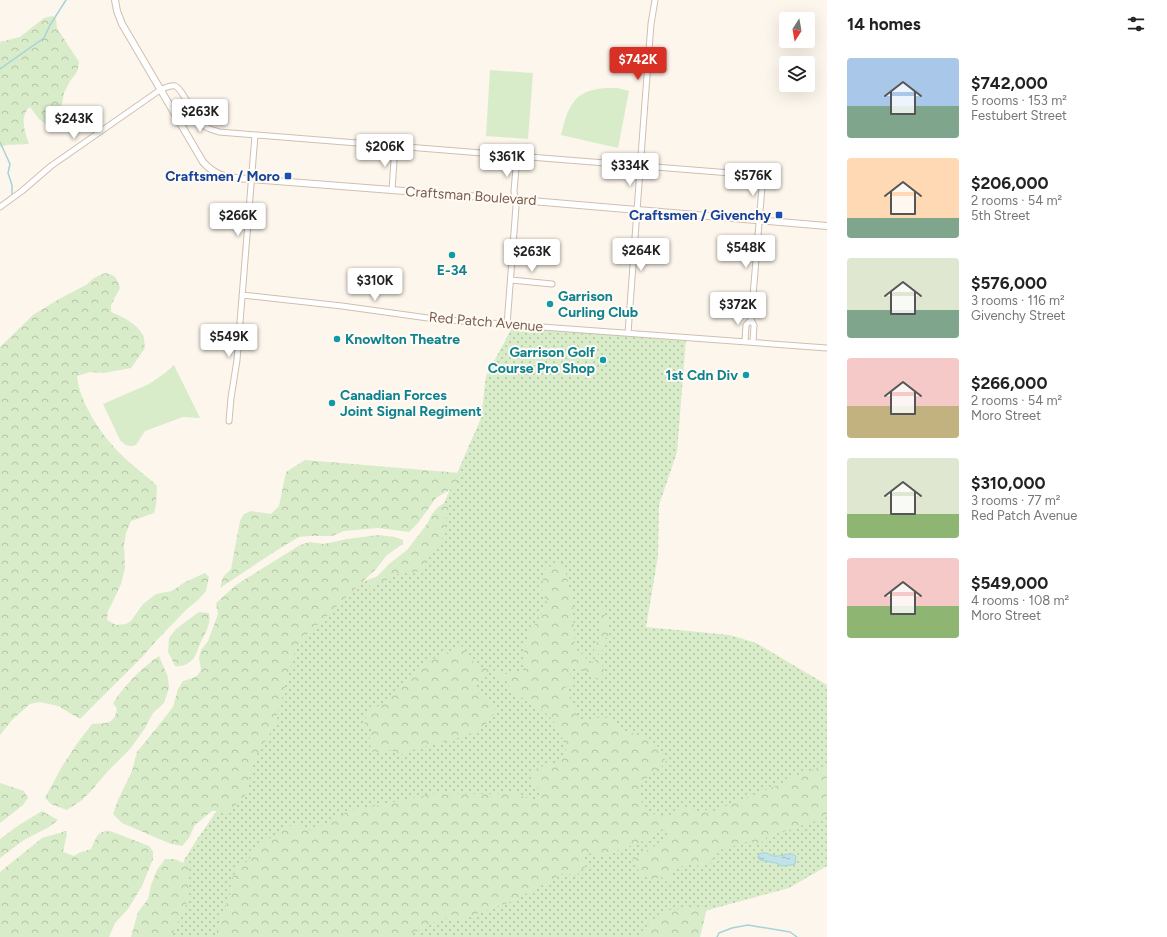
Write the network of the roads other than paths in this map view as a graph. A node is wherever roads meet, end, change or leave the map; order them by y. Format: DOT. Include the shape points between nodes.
graph roads {
  1 [pos="115,0"];
  2 [pos="655,0"];
  3 [pos="160,90"];
  4 [pos="255,135"];
  5 [pos="395,146"];
  6 [pos="517,156"];
  7 [pos="640,165"];
  8 [pos="743,174"];
  9 [pos="763,176"];
  10 [pos="251,179"];
  11 [pos="392,190"];
  12 [pos="515,200"];
  13 [pos="0,206"];
  14 [pos="637,210"];
  15 [pos="759,220"];
  16 [pos="827,226"];
  17 [pos="511,280"];
  18 [pos="552,284"];
  19 [pos="242,295"];
  20 [pos="750,320"];
  21 [pos="507,325"];
  22 [pos="628,333"];
  23 [pos="745,341"];
  24 [pos="753,342"];
  25 [pos="827,348"];
  26 [pos="229,421"];
  1 -- 3 [label="street, Craftsman Boulevard" via="122,24"];
  2 -- 7 [label="street"];
  3 -- 4 [label="street" via="177,87 196,118 212,130"];
  3 -- 10 [label="street, Craftsman Boulevard" via="203,162 212,171 224,176"];
  3 -- 13 [label="street" via="51,166"];
  4 -- 5 [label="street"];
  4 -- 10 [label="street"];
  5 -- 6 [label="street"];
  5 -- 11 [label="street"];
  6 -- 7 [label="street"];
  6 -- 12 [label="street"];
  7 -- 8 [label="street"];
  7 -- 14 [label="street"];
  9 -- 15 [label="street"];
  10 -- 11 [label="street, Craftsman Boulevard"];
  10 -- 19 [label="street"];
  11 -- 12 [label="street, Craftsman Boulevard"];
  12 -- 14 [label="street, Craftsman Boulevard"];
  12 -- 17 [label="street"];
  14 -- 15 [label="street, Craftsman Boulevard"];
  14 -- 22 [label="street"];
  15 -- 16 [label="street, Craftsman Boulevard"];
  15 -- 20 [label="street"];
  17 -- 18 [label="street"];
  17 -- 21 [label="street"];
  19 -- 21 [label="street, Red Patch Avenue" via="435,319"];
  19 -- 26 [label="street"];
  20 -- 23 [label="street" via="746,325"];
  20 -- 24 [label="street" via="754,325"];
  21 -- 22 [label="street, Red Patch Avenue"];
  22 -- 23 [label="street, Red Patch Avenue"];
  23 -- 24 [label="street, Red Patch Avenue"];
  24 -- 25 [label="street, Red Patch Avenue"];
}
